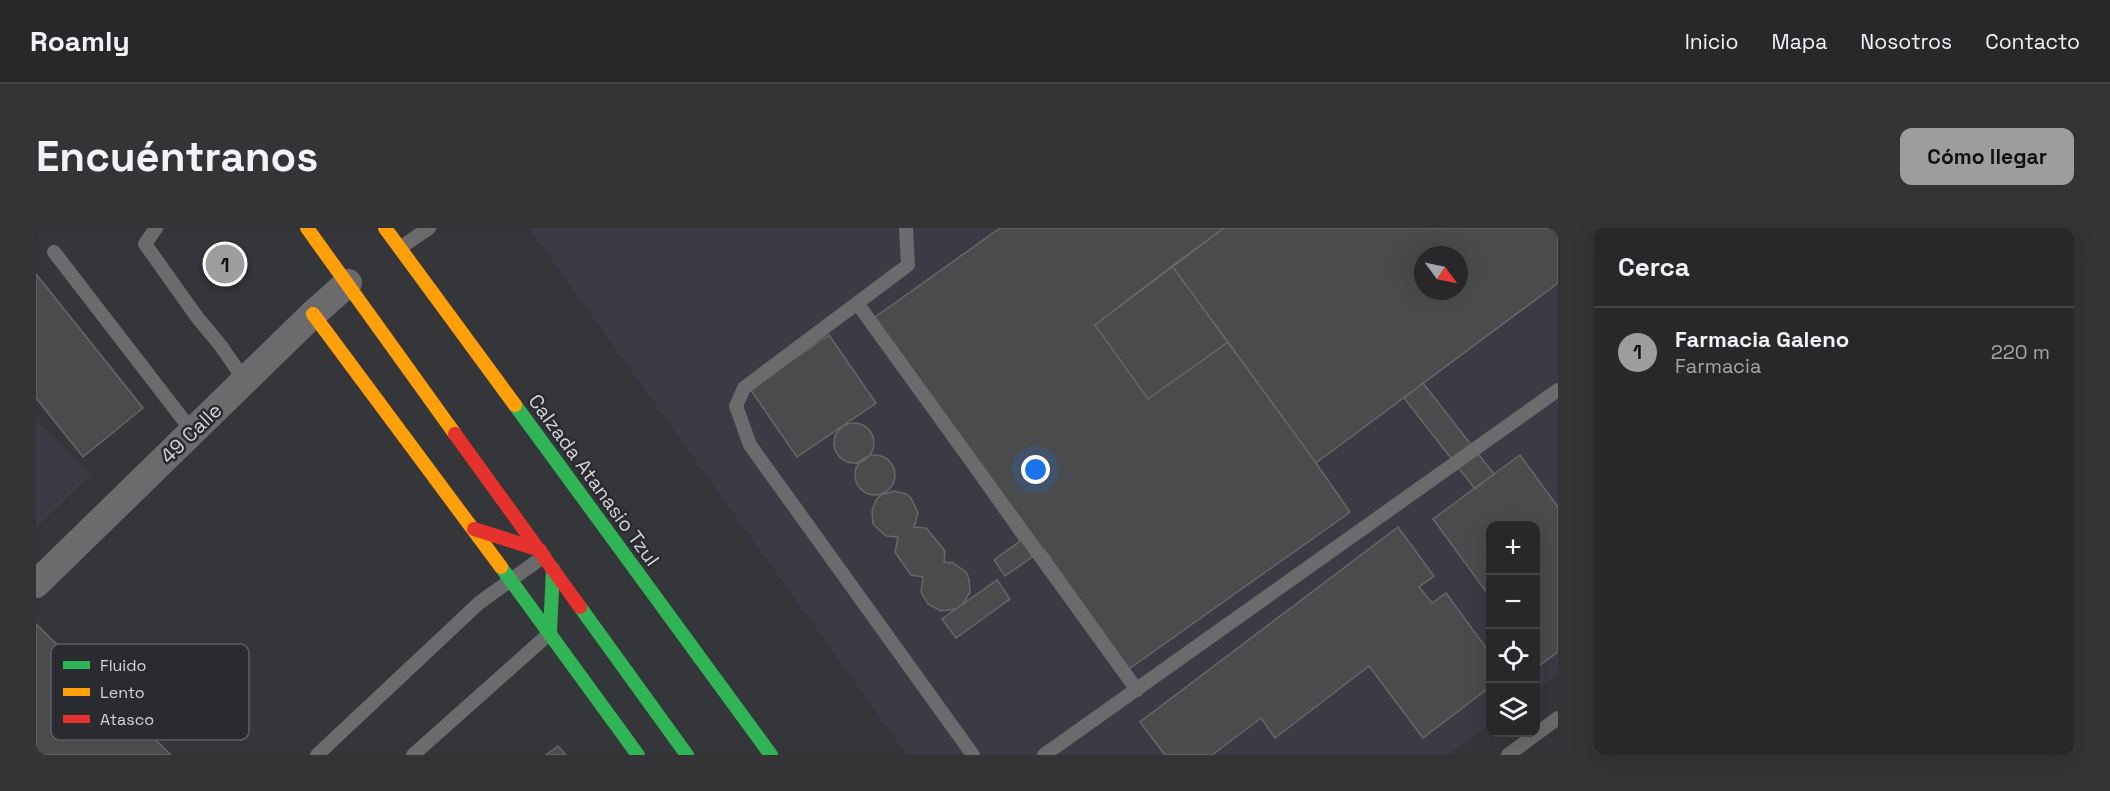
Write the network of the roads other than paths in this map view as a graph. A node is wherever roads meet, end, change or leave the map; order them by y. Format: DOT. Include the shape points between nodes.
graph roads {
  1 [pos="156,228"];
  2 [pos="307,228"];
  3 [pos="385,228"];
  4 [pos="429,228"];
  5 [pos="906,228"];
  6 [pos="400,248"];
  7 [pos="54,252"];
  8 [pos="348,283"];
  9 [pos="857,303"];
  10 [pos="313,314"];
  11 [pos="245,381"];
  12 [pos="1558,390"];
  13 [pos="192,431"];
  14 [pos="474,529"];
  15 [pos="542,553"];
  16 [pos="554,569"];
  17 [pos="511,579"];
  18 [pos="36,584"];
  19 [pos="550,632"];
  20 [pos="1137,690"];
  21 [pos="1558,718"];
  22 [pos="317,755"];
  23 [pos="413,755"];
  24 [pos="638,755"];
  25 [pos="687,755"];
  26 [pos="771,755"];
  27 [pos="973,755"];
  28 [pos="1044,755"];
  29 [pos="1508,755"];
  1 -- 11 [label="lane" via="145,244"];
  2 -- 8 [label="main road"];
  3 -- 6 [label="main road, Calzada Atanasio Tzul"];
  4 -- 6 [label="lane"];
  5 -- 9 [label="lane" via="909,265"];
  6 -- 26 [label="main road, Calzada Atanasio Tzul"];
  7 -- 13 [label="lane"];
  8 -- 10 [label="street, 49 Calle"];
  8 -- 15 [label="main road"];
  9 -- 20 [label="lane"];
  9 -- 27 [label="lane" via="744,388 736,406 750,445"];
  10 -- 11 [label="street, 49 Calle"];
  10 -- 14 [label="main road"];
  11 -- 13 [label="street, 49 Calle"];
  12 -- 20 [label="lane"];
  13 -- 18 [label="street, 49 Calle"];
  14 -- 15 [label="main road"];
  14 -- 17 [label="main road"];
  15 -- 16 [label="main road"];
  15 -- 17 [label="lane"];
  16 -- 19 [label="main road"];
  16 -- 25 [label="main road"];
  17 -- 19 [label="main road"];
  17 -- 22 [label="lane" via="479,603"];
  19 -- 23 [label="lane"];
  19 -- 24 [label="main road"];
  20 -- 28 [label="lane"];
  21 -- 29 [label="lane"];
}
